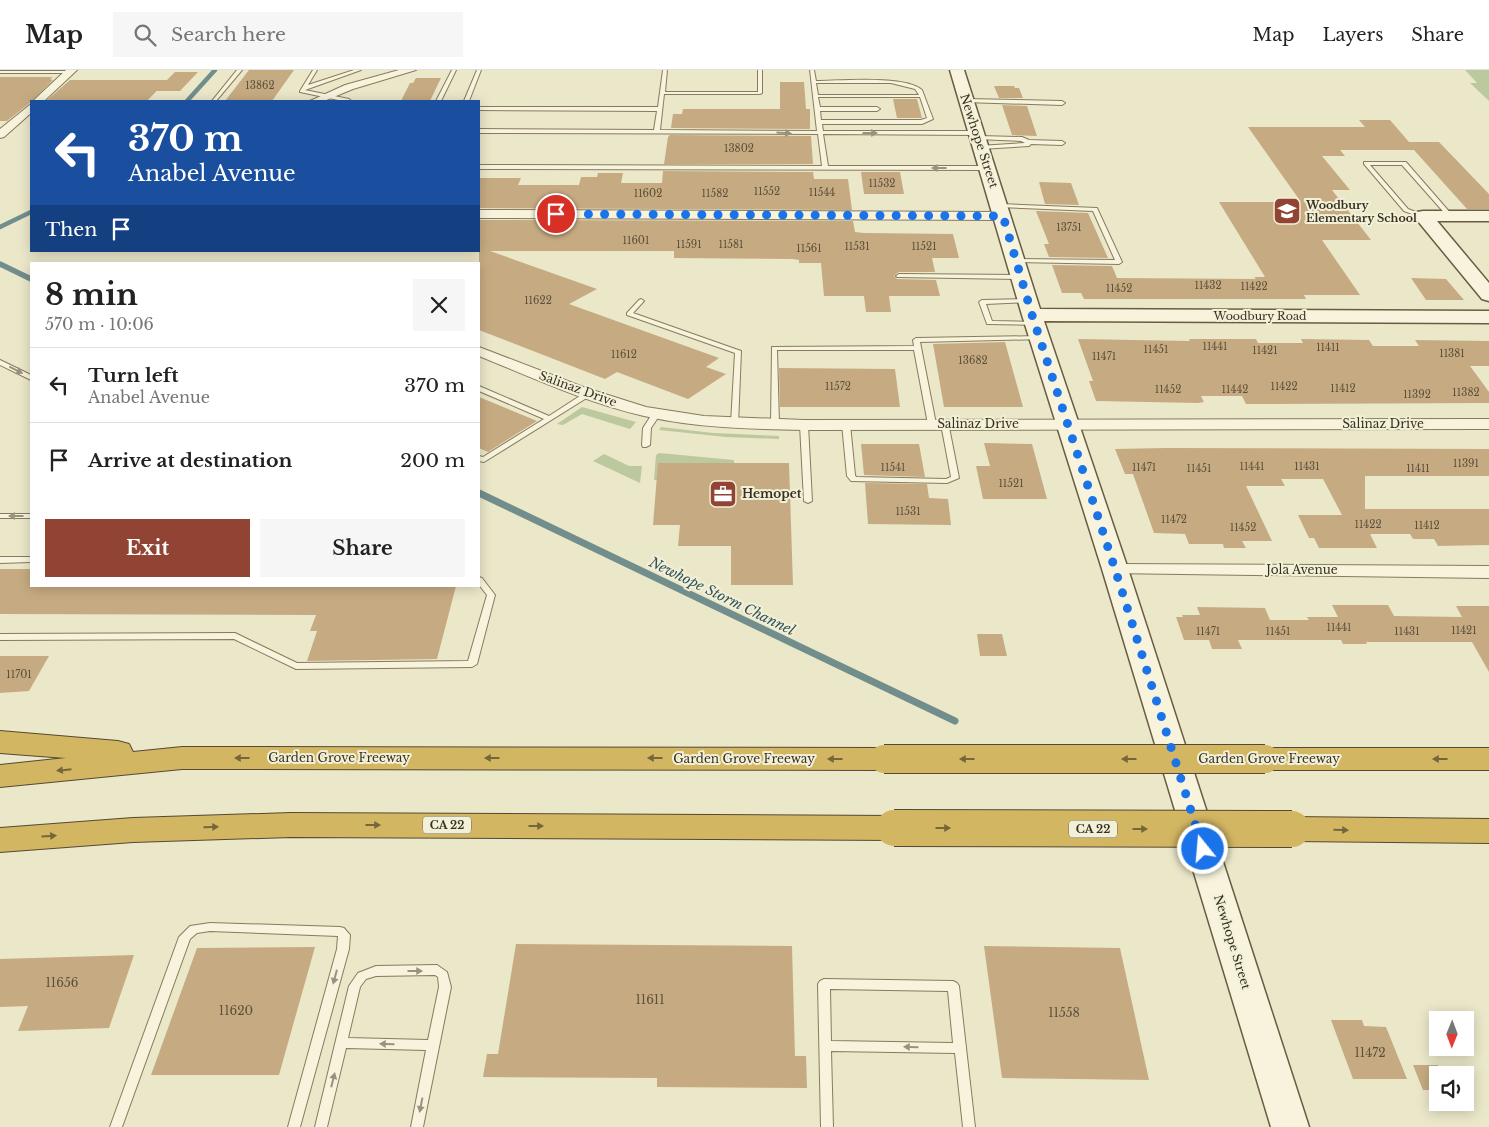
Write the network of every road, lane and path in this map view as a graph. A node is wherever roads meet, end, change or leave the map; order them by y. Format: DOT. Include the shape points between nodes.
graph roads {
  1 [pos="240,70"];
  2 [pos="315,70"];
  3 [pos="359,70"];
  4 [pos="411,70"];
  5 [pos="454,70"];
  6 [pos="478,70"];
  7 [pos="665,70"];
  8 [pos="760,70"];
  9 [pos="812,70"];
  10 [pos="957,70"];
  11 [pos="71,71"];
  12 [pos="0,72"];
  13 [pos="814,82"];
  14 [pos="304,88"];
  15 [pos="662,93"];
  16 [pos="327,96"];
  17 [pos="816,96"];
  18 [pos="922,96"];
  19 [pos="39,100"];
  20 [pos="215,100"];
  21 [pos="317,100"];
  22 [pos="345,100"];
  23 [pos="439,100"];
  24 [pos="466,100"];
  25 [pos="966,101"];
  26 [pos="1062,103"];
  27 [pos="30,108"];
  28 [pos="480,108"];
  29 [pos="660,109"];
  30 [pos="818,109"];
  31 [pos="876,109"];
  32 [pos="819,122"];
  33 [pos="5,127"];
  34 [pos="480,131"];
  35 [pos="657,131"];
  36 [pos="821,133"];
  37 [pos="0,135"];
  38 [pos="979,139"];
  39 [pos="1028,142"];
  40 [pos="1062,143"];
  41 [pos="480,167"];
  42 [pos="825,168"];
  43 [pos="988,168"];
  44 [pos="1002,211"];
  45 [pos="480,214"];
  46 [pos="1423,216"];
  47 [pos="1450,216"];
  48 [pos="1489,216"];
  49 [pos="1019,269"];
  50 [pos="899,276"];
  51 [pos="1489,295"];
  52 [pos="641,301"];
  53 [pos="1489,317"];
  54 [pos="1034,320"];
  55 [pos="916,348"];
  56 [pos="480,351"];
  57 [pos="0,362"];
  58 [pos="30,377"];
  59 [pos="480,388"];
  60 [pos="589,394"];
  61 [pos="657,413"];
  62 [pos="549,419"];
  63 [pos="735,423"];
  64 [pos="774,424"];
  65 [pos="846,424"];
  66 [pos="939,424"];
  67 [pos="1067,424"];
  68 [pos="1489,424"];
  69 [pos="804,425"];
  70 [pos="646,445"];
  71 [pos="480,458"];
  72 [pos="808,501"];
  73 [pos="0,516"];
  74 [pos="30,516"];
  75 [pos="0,560"];
  76 [pos="30,560"];
  77 [pos="1115,569"];
  78 [pos="1489,572"];
  79 [pos="480,581"];
  80 [pos="0,637"];
  81 [pos="0,742"];
  82 [pos="182,758"];
  83 [pos="1489,759"];
  84 [pos="0,776"];
  85 [pos="1489,831"];
  86 [pos="0,840"];
  87 [pos="342,1043"];
  88 [pos="433,1045"];
  89 [pos="825,1046"];
  90 [pos="960,1048"];
  91 [pos="116,1127"];
  92 [pos="294,1127"];
  93 [pos="322,1127"];
  94 [pos="417,1127"];
  95 [pos="827,1127"];
  96 [pos="970,1127"];
  97 [pos="1290,1127"];
  1 -- 20 [label="lane"];
  2 -- 14 [label="lane"];
  3 -- 14 [label="lane"];
  4 -- 16 [label="street"];
  5 -- 23 [label="lane"];
  6 -- 24 [label="lane"];
  7 -- 15 [label="lane"];
  8 -- 15 [label="lane" via="760,93"];
  9 -- 13 [label="lane"];
  10 -- 25 [label="street, Newhope Street"];
  11 -- 12 [label="lane"];
  11 -- 19 [label="street"];
  13 -- 17 [label="lane"];
  13 -- 18 [label="lane" via="890,82 917,88"];
  14 -- 16 [label="lane" via="302,91"];
  15 -- 29 [label="lane"];
  16 -- 21 [label="street"];
  16 -- 22 [label="lane"];
  17 -- 18 [label="lane"];
  17 -- 30 [label="lane"];
  18 -- 32 [label="lane" via="928,121"];
  25 -- 26 [label="lane"];
  25 -- 38 [label="street, Newhope Street"];
  27 -- 33 [label="street"];
  28 -- 29 [label="lane"];
  29 -- 35 [label="lane"];
  30 -- 31 [label="lane"];
  30 -- 32 [label="lane"];
  32 -- 36 [label="lane"];
  33 -- 37 [label="street"];
  34 -- 35 [label="lane"];
  35 -- 36 [label="lane, one-way"];
  36 -- 38 [label="lane, one-way"];
  36 -- 42 [label="lane"];
  38 -- 39 [label="lane" via="1022,139"];
  38 -- 39 [label="lane" via="1023,146"];
  38 -- 43 [label="street, Newhope Street"];
  39 -- 40 [label="lane"];
  41 -- 42 [label="lane"];
  43 -- 42 [label="lane, one-way"];
  43 -- 44 [label="street, Newhope Street"];
  44 -- 45 [label="street"];
  44 -- 49 [label="street, Newhope Street"];
  44 -- 49 [label="lane" via="1095,209 1120,262"];
  46 -- 47 [label="street"];
  46 -- 47 [label="lane" via="1406,210 1366,163 1404,163"];
  46 -- 51 [label="street"];
  47 -- 48 [label="street"];
  49 -- 50 [label="lane"];
  49 -- 54 [label="street, Newhope Street"];
  52 -- 63 [label="lane" via="629,314 739,352"];
  53 -- 54 [label="street, Woodbury Road"];
  54 -- 54 [label="lane" via="989,323 982,302"];
  54 -- 55 [label="lane" via="920,339 915,341"];
  54 -- 67 [label="street, Newhope Street"];
  55 -- 64 [label="lane" via="774,348"];
  55 -- 66 [label="lane"];
  56 -- 60 [label="street, Salinaz Drive"];
  57 -- 58 [label="lane, one-way"];
  59 -- 62 [label="lane"];
  60 -- 61 [label="street, Salinaz Drive"];
  60 -- 62 [label="lane"];
  61 -- 63 [label="street, Salinaz Drive"];
  61 -- 70 [label="lane" via="647,428"];
  62 -- 71 [label="lane" via="484,460"];
  63 -- 64 [label="street, Salinaz Drive"];
  64 -- 69 [label="street, Salinaz Drive"];
  65 -- 66 [label="street, Salinaz Drive"];
  65 -- 66 [label="lane" via="850,476 854,479 947,481 955,478"];
  65 -- 69 [label="street, Salinaz Drive"];
  66 -- 67 [label="street, Salinaz Drive"];
  67 -- 68 [label="street, Salinaz Drive"];
  67 -- 77 [label="street, Newhope Street"];
  69 -- 72 [label="lane"];
  74 -- 73 [label="lane, one-way"];
  75 -- 76 [label="lane"];
  77 -- 78 [label="street, Jola Avenue"];
  77 -- 97 [label="street, Newhope Street"];
  79 -- 80 [label="lane" via="491,595 472,664 296,666 234,636"];
  81 -- 82 [label="highway"];
  83 -- 82 [label="highway, Garden Grove Freeway, one-way, bridge"];
  82 -- 84 [label="highway, Garden Grove Freeway, one-way"];
  86 -- 85 [label="highway, CA 22, one-way, bridge" via="133,830 291,824"];
  88 -- 87 [label="lane, one-way"];
  87 -- 88 [label="lane, one-way" via="355,986 362,976 376,971 436,970 443,975 445,987"];
  93 -- 87 [label="lane, one-way"];
  88 -- 94 [label="lane, one-way"];
  90 -- 89 [label="lane, one-way"];
  89 -- 90 [label="lane" via="824,984 953,986"];
  89 -- 95 [label="lane"];
  90 -- 96 [label="lane"];
  91 -- 92 [label="lane, one-way" via="185,937 194,929 340,931 344,936 343,948"];
}
